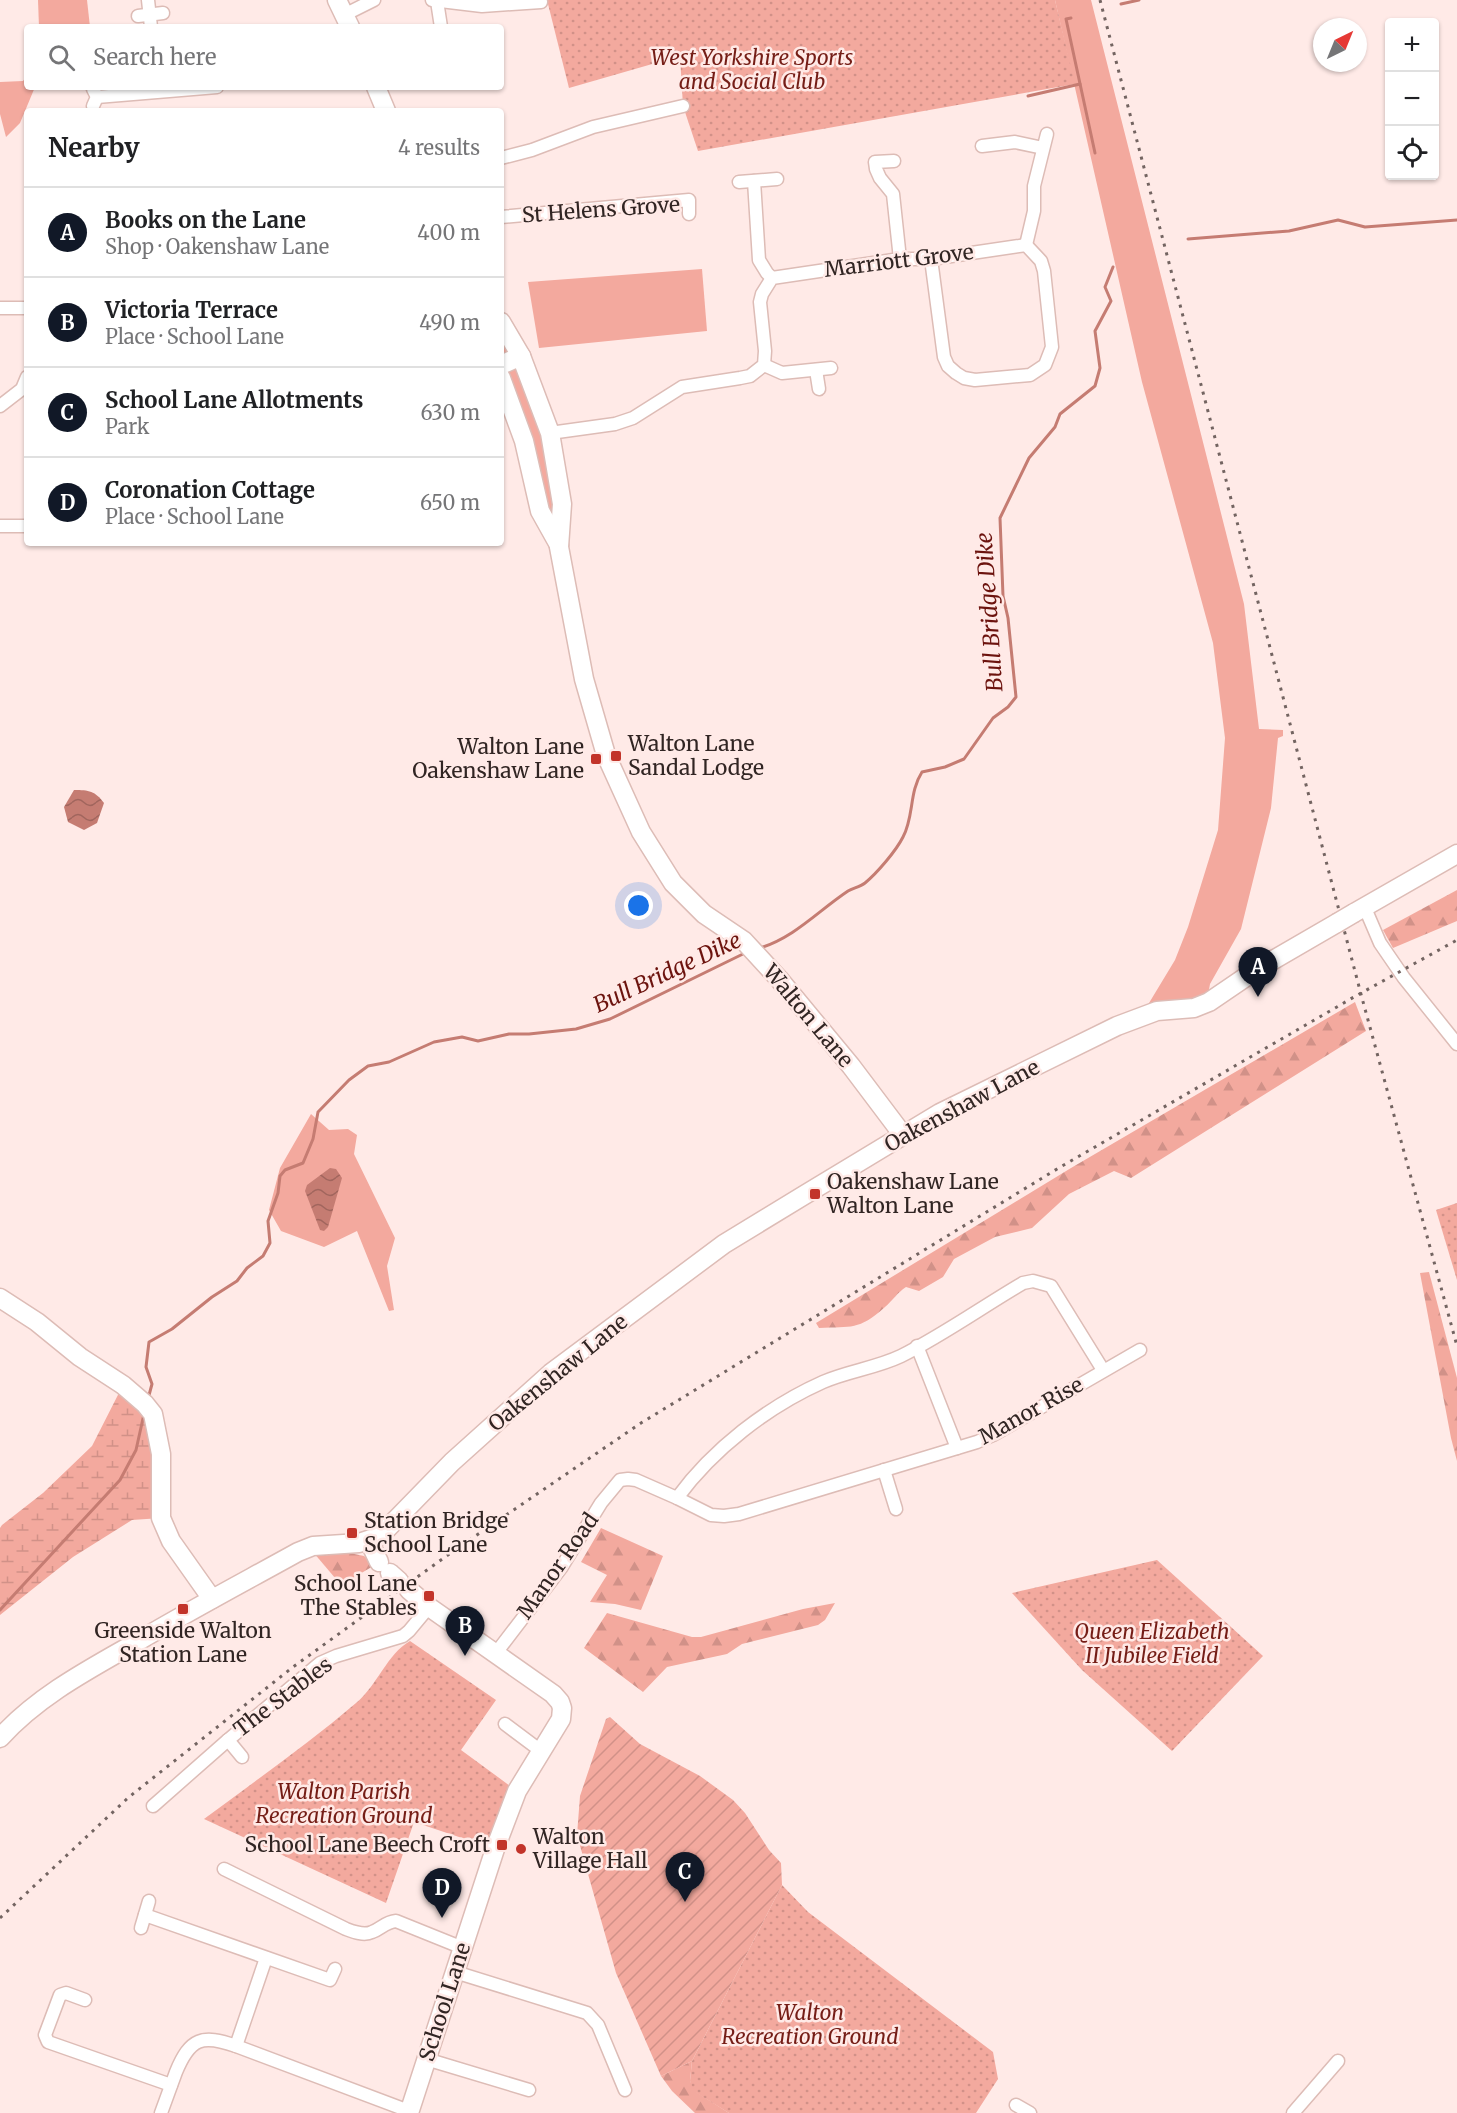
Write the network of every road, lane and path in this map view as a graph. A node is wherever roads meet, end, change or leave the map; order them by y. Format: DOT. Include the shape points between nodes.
graph roads {
  1 [pos="148,0"];
  2 [pos="374,0"];
  3 [pos="435,0"];
  4 [pos="482,3"];
  5 [pos="541,3"];
  6 [pos="163,14"];
  7 [pos="344,14"];
  8 [pos="146,19"];
  9 [pos="440,24"];
  10 [pos="181,90"];
  11 [pos="377,90"];
  12 [pos="95,97"];
  13 [pos="683,106"];
  14 [pos="385,108"];
  15 [pos="1047,134"];
  16 [pos="982,146"];
  17 [pos="1043,148"];
  18 [pos="504,157"];
  19 [pos="894,161"];
  20 [pos="777,178"];
  21 [pos="754,181"];
  22 [pos="739,182"];
  23 [pos="689,214"];
  24 [pos="504,217"];
  25 [pos="1026,244"];
  26 [pos="900,258"];
  27 [pos="931,259"];
  28 [pos="772,278"];
  29 [pos="0,308"];
  30 [pos="24,308"];
  31 [pos="504,327"];
  32 [pos="521,356"];
  33 [pos="504,364"];
  34 [pos="764,365"];
  35 [pos="831,368"];
  36 [pos="816,370"];
  37 [pos="24,383"];
  38 [pos="504,386"];
  39 [pos="819,389"];
  40 [pos="0,406"];
  41 [pos="550,433"];
  42 [pos="524,441"];
  43 [pos="0,526"];
  44 [pos="24,526"];
  45 [pos="560,547"];
  46 [pos="1457,854"];
  47 [pos="1359,911"];
  48 [pos="1457,1044"];
  49 [pos="903,1136"];
  50 [pos="0,1298"];
  51 [pos="917,1346"];
  52 [pos="1140,1350"];
  53 [pos="1103,1370"];
  54 [pos="957,1448"];
  55 [pos="884,1470"];
  56 [pos="620,1480"];
  57 [pos="677,1498"];
  58 [pos="896,1509"];
  59 [pos="369,1541"];
  60 [pos="212,1599"];
  61 [pos="429,1607"];
  62 [pos="496,1653"];
  63 [pos="508,1730"];
  64 [pos="0,1738"];
  65 [pos="228,1740"];
  66 [pos="541,1751"];
  67 [pos="242,1757"];
  68 [pos="153,1806"];
  69 [pos="224,1869"];
  70 [pos="149,1901"];
  71 [pos="145,1915"];
  72 [pos="141,1928"];
  73 [pos="463,1948"];
  74 [pos="266,1958"];
  75 [pos="335,1969"];
  76 [pos="455,1972"];
  77 [pos="85,2000"];
  78 [pos="236,2046"];
  79 [pos="426,2059"];
  80 [pos="1340,2059"];
  81 [pos="171,2085"];
  82 [pos="625,2090"];
  83 [pos="528,2093"];
  84 [pos="1016,2105"];
  85 [pos="409,2112"];
  86 [pos="1028,2112"];
  87 [pos="161,2113"];
  88 [pos="1293,2113"];
  1 -- 8 [label="street"];
  2 -- 7 [label="street"];
  3 -- 4 [label="street"];
  3 -- 9 [label="street"];
  4 -- 5 [label="street"];
  6 -- 8 [label="street"];
  10 -- 12 [label="street"];
  11 -- 14 [label="street"];
  13 -- 18 [label="street" via="593,127"];
  15 -- 17 [label="street"];
  16 -- 17 [label="street" via="1015,142"];
  17 -- 25 [label="street"];
  19 -- 26 [label="street" via="875,162 893,194"];
  20 -- 21 [label="street"];
  21 -- 22 [label="street"];
  21 -- 28 [label="street" via="759,260"];
  23 -- 24 [label="street, St Helens Grove" via="688,200"];
  25 -- 27 [label="street, Marriott Grove"];
  25 -- 27 [label="street" via="1041,261 1044,271 1052,347 1045,365 1030,375 975,380 964,378 948,366 941,345"];
  26 -- 27 [label="street, Marriott Grove"];
  26 -- 28 [label="street, Marriott Grove"];
  28 -- 34 [label="street" via="760,302"];
  29 -- 30 [label="street"];
  31 -- 32 [label="street, Walton Lane"];
  32 -- 33 [label="street"];
  32 -- 41 [label="street, Walton Lane"];
  34 -- 36 [label="street" via="782,373"];
  34 -- 41 [label="street" via="750,376 682,387 633,418 615,424"];
  35 -- 36 [label="street"];
  36 -- 39 [label="street"];
  37 -- 40 [label="street"];
  38 -- 42 [label="street, Walton Lane"];
  41 -- 42 [label="street"];
  41 -- 45 [label="street, Walton Lane" via="562,504"];
  42 -- 45 [label="street, Walton Lane" via="540,511"];
  43 -- 44 [label="street"];
  45 -- 49 [label="street, Walton Lane" via="584,679 606,755 641,832 673,883 704,914 753,950 851,1066"];
  46 -- 47 [label="street, Oakenshaw Lane"];
  47 -- 48 [label="street" via="1404,978"];
  47 -- 49 [label="street, Oakenshaw Lane, bridge" via="1209,1002 1194,1008 1157,1011 1117,1026 940,1113"];
  49 -- 59 [label="street, Oakenshaw Lane" via="724,1244 551,1373 452,1462 380,1536"];
  50 -- 60 [label="street" via="123,1385 153,1414 161,1454 161,1518 171,1541"];
  51 -- 53 [label="street" via="1023,1283 1033,1281 1051,1286"];
  51 -- 54 [label="street"];
  51 -- 57 [label="street" via="885,1362 823,1382 788,1401 745,1429 694,1475"];
  52 -- 53 [label="street, Manor Rise"];
  53 -- 54 [label="street, Manor Rise" via="993,1435"];
  54 -- 55 [label="street, Manor Rise"];
  55 -- 57 [label="street, Manor Rise" via="739,1514 711,1515"];
  55 -- 58 [label="street"];
  56 -- 57 [label="street, Manor Rise" via="636,1480"];
  56 -- 62 [label="street, Manor Road" via="561,1568"];
  59 -- 60 [label="street" via="313,1546"];
  59 -- 61 [label="street, School Lane" via="394,1576"];
  60 -- 64 [label="street" via="68,1682 36,1704"];
  61 -- 62 [label="street, School Lane"];
  61 -- 65 [label="street, The Stables" via="403,1636 373,1641 320,1663"];
  62 -- 66 [label="street, School Lane" via="560,1702 561,1719"];
  63 -- 66 [label="street"];
  65 -- 67 [label="street, The Stables"];
  65 -- 68 [label="street, The Stables"];
  66 -- 73 [label="street, School Lane" via="517,1791"];
  69 -- 73 [label="street" via="361,1934 396,1921"];
  70 -- 71 [label="street"];
  71 -- 72 [label="street"];
  71 -- 74 [label="street"];
  73 -- 76 [label="street, School Lane"];
  74 -- 75 [label="street" via="330,1980"];
  74 -- 78 [label="street"];
  76 -- 79 [label="street, School Lane"];
  76 -- 82 [label="street" via="587,2013 598,2025 614,2074"];
  77 -- 81 [label="street" via="66,1993 60,1995 45,2035 48,2042"];
  78 -- 81 [label="street" via="212,2039 194,2044 183,2055"];
  78 -- 85 [label="street"];
  79 -- 83 [label="street"];
  79 -- 85 [label="street, School Lane"];
  80 -- 88 [label="street"];
  81 -- 87 [label="street"];
  84 -- 86 [label="street"];
}
